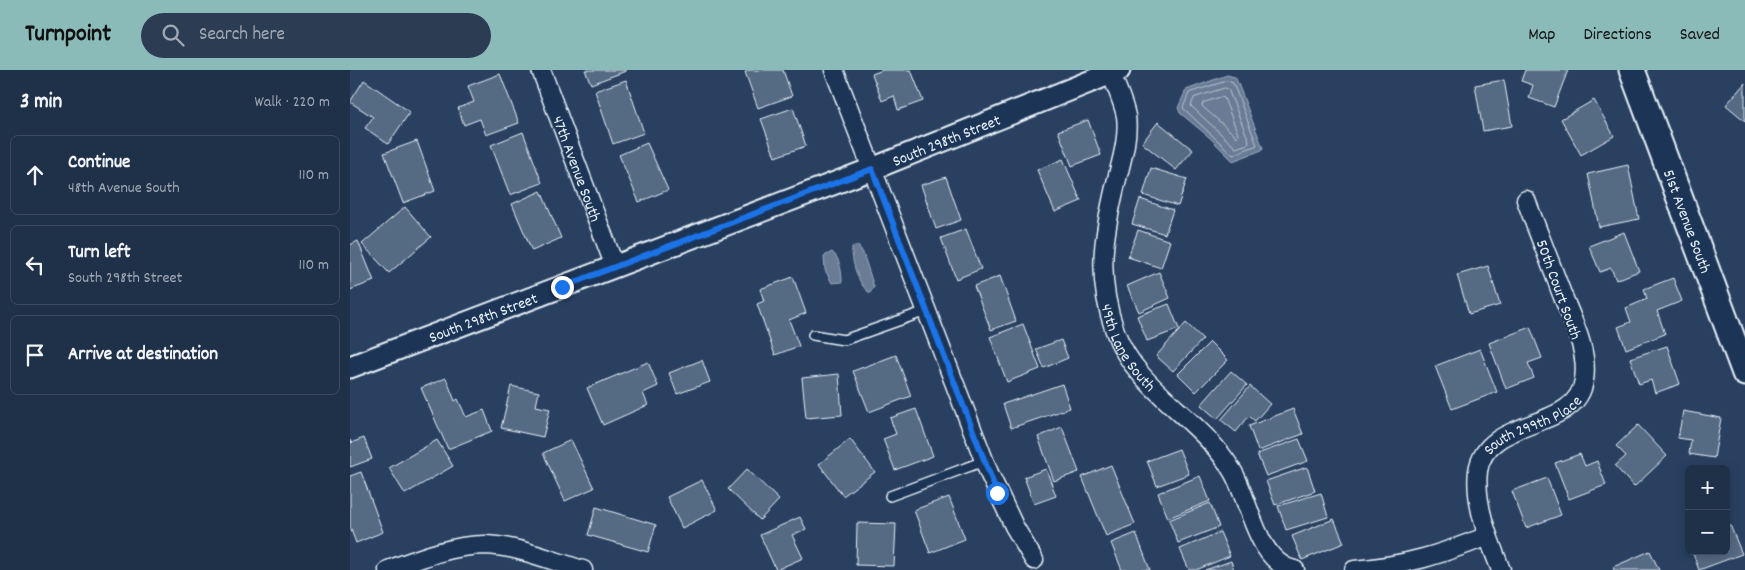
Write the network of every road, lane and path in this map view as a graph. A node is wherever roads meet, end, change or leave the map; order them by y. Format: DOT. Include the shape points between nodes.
graph roads {
  1 [pos="541,70"];
  2 [pos="834,70"];
  3 [pos="1632,70"];
  4 [pos="1115,72"];
  5 [pos="872,169"];
  6 [pos="1526,200"];
  7 [pos="616,267"];
  8 [pos="926,310"];
  9 [pos="813,335"];
  10 [pos="350,367"];
  11 [pos="1745,373"];
  12 [pos="1584,380"];
  13 [pos="984,461"];
  14 [pos="890,496"];
  15 [pos="1488,536"];
  16 [pos="1031,565"];
  17 [pos="388,570"];
  18 [pos="583,570"];
  19 [pos="1295,570"];
  20 [pos="1354,570"];
  21 [pos="1501,570"];
  1 -- 7 [label="street, 47th Avenue South"];
  2 -- 5 [label="street"];
  3 -- 11 [label="main road, 51st Avenue South"];
  4 -- 5 [label="street, South 298th Street"];
  4 -- 19 [label="street, 49th Lane South" via="1126,128 1123,157 1105,230 1102,274 1116,333 1130,360 1150,385 1223,457 1238,481 1267,551 1282,565"];
  5 -- 7 [label="street, South 298th Street"];
  5 -- 8 [label="street"];
  6 -- 12 [label="street, 50th Court South" via="1580,342"];
  7 -- 10 [label="street, South 298th Street"];
  8 -- 9 [label="lane" via="844,340"];
  8 -- 13 [label="street"];
  12 -- 15 [label="street, South 299th Place" via="1570,406 1503,437 1488,450 1478,470 1480,504"];
  13 -- 14 [label="lane"];
  13 -- 16 [label="street"];
  15 -- 20 [label="street" via="1426,559"];
  15 -- 21 [label="street"];
  17 -- 18 [label="street" via="435,554 485,545 528,553"];
}
